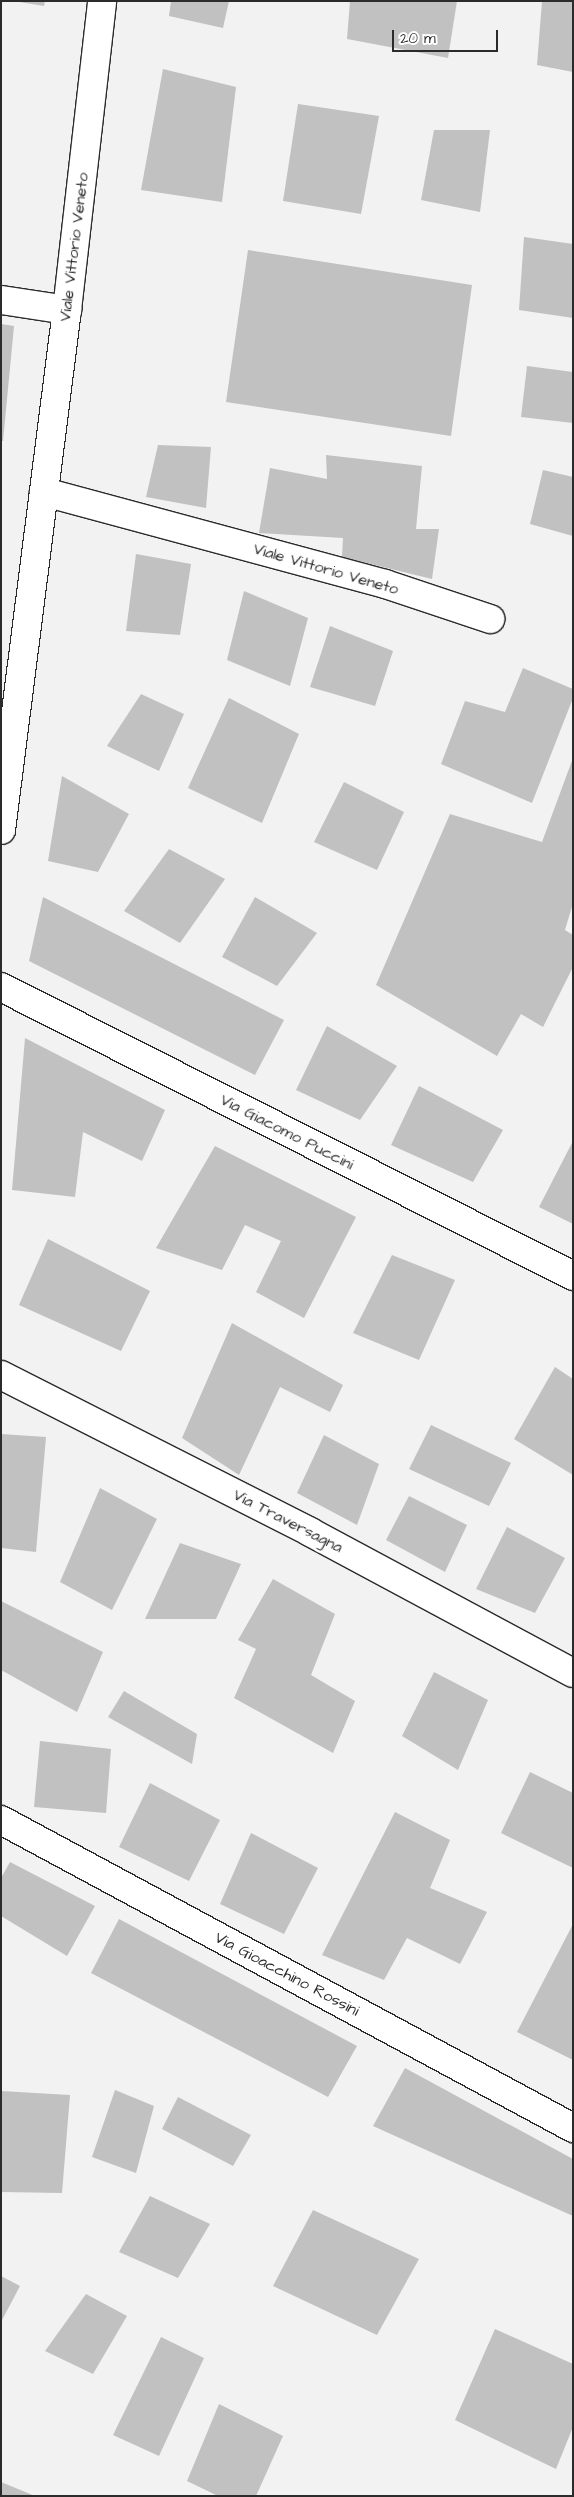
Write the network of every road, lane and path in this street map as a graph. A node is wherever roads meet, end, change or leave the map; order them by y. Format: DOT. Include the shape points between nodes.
graph roads {
  1 [pos="102,1"];
  2 [pos="1,300"];
  3 [pos="68,310"];
  4 [pos="44,492"];
  5 [pos="490,619"];
  6 [pos="1,830"];
  7 [pos="1,988"];
  8 [pos="573,1276"];
  9 [pos="1,1375"];
  10 [pos="573,1672"];
  11 [pos="1,1820"];
  12 [pos="573,2128"];
  1 -- 3 [label="street, Viale Vittorio Veneto"];
  2 -- 3 [label="street"];
  3 -- 4 [label="street, Viale Vittorio Veneto"];
  4 -- 5 [label="street, Viale Vittorio Veneto" via="385,584"];
  4 -- 6 [label="street, Viale Vittorio Veneto"];
  7 -- 8 [label="street, Via Giacomo Puccini"];
  9 -- 10 [label="street, Via Traversagna" via="310,1532"];
  11 -- 12 [label="street, Via Gioacchino Rossini"];
}
